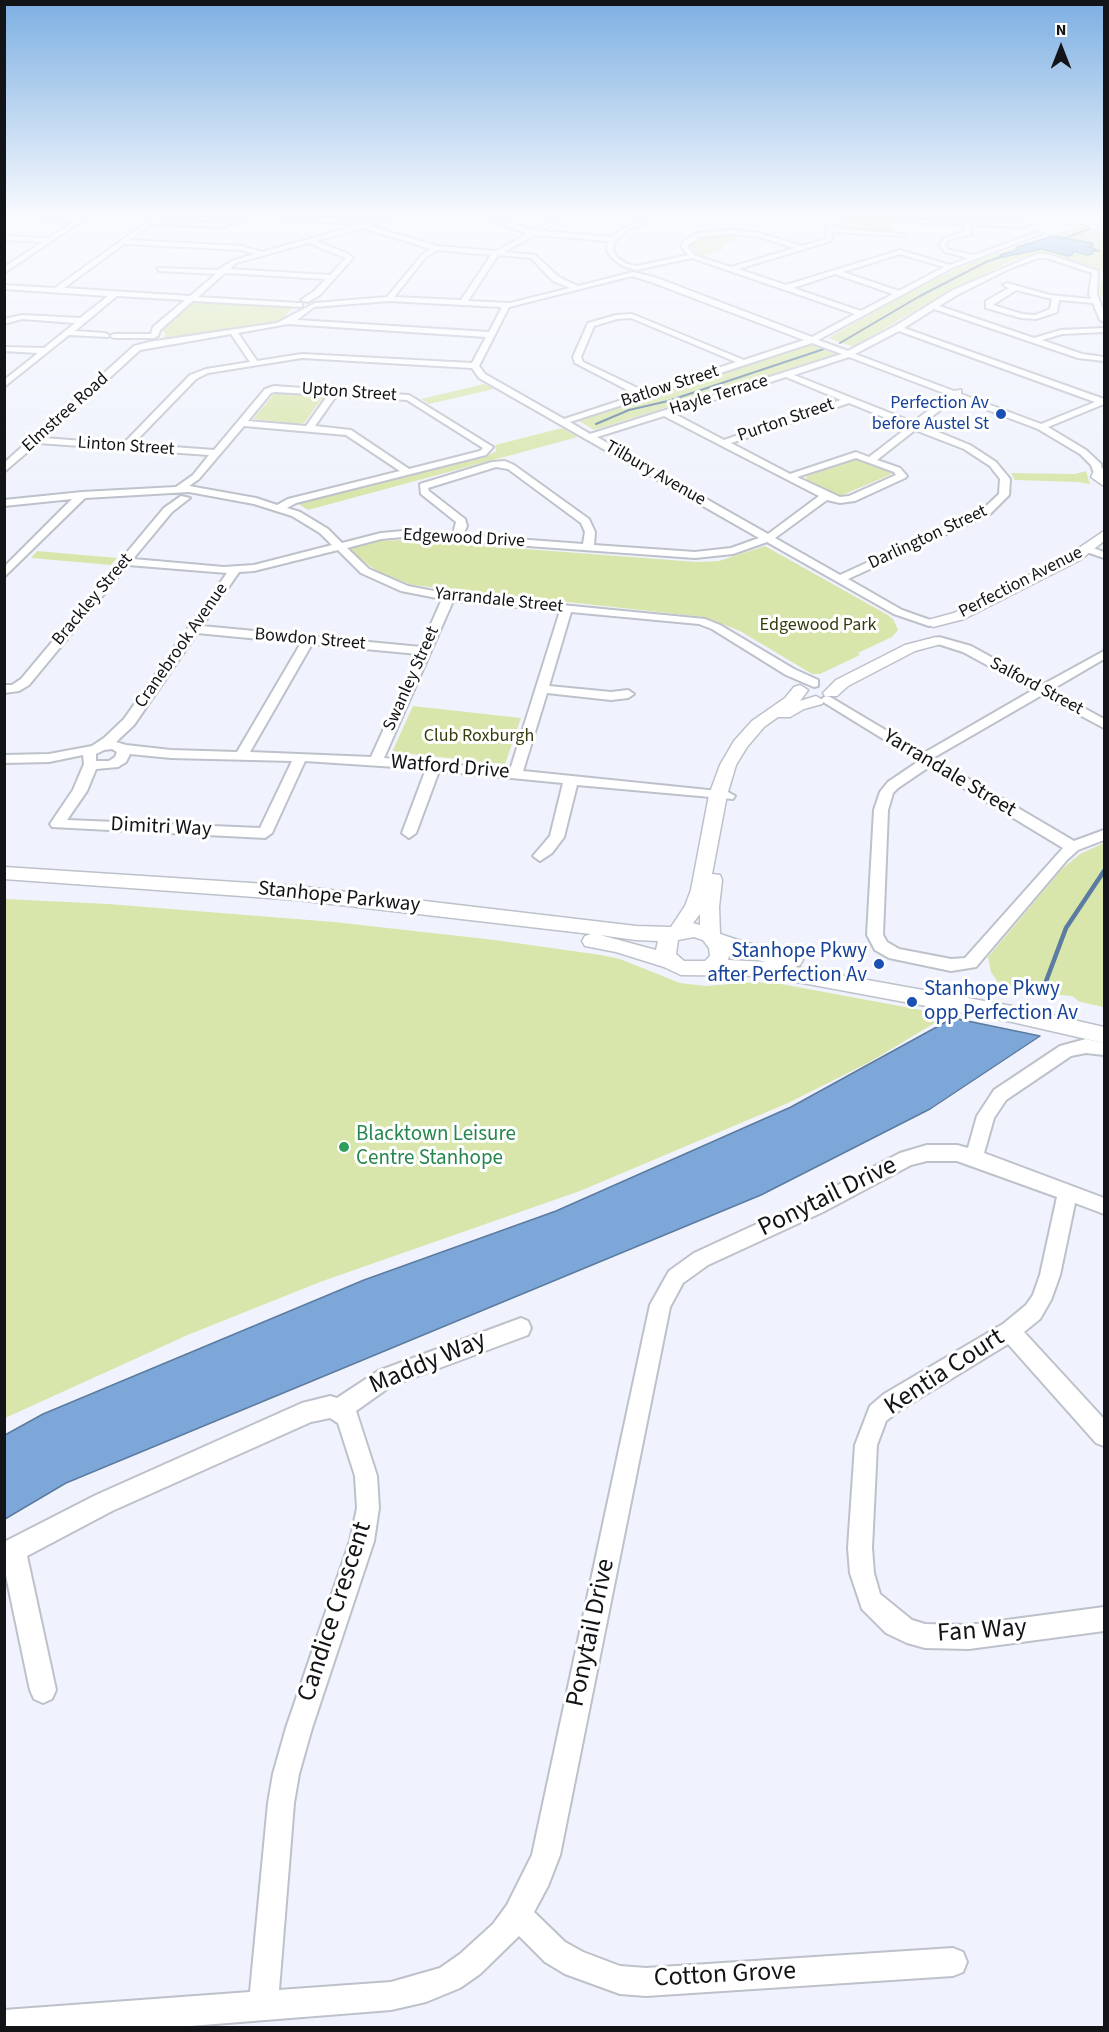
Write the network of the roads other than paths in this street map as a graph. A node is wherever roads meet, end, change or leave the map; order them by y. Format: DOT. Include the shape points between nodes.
graph roads {
  1 [pos="99,308"];
  2 [pos="179,308"];
  3 [pos="303,308"];
  4 [pos="505,308"];
  5 [pos="732,308"];
  6 [pos="844,308"];
  7 [pos="872,308"];
  8 [pos="930,308"];
  9 [pos="938,308"];
  10 [pos="995,308"];
  11 [pos="1054,308"];
  12 [pos="862,314"];
  13 [pos="84,321"];
  14 [pos="4,322"];
  15 [pos="287,322"];
  16 [pos="898,328"];
  17 [pos="1104,330"];
  18 [pos="233,332"];
  19 [pos="70,333"];
  20 [pos="491,336"];
  21 [pos="813,339"];
  22 [pos="1035,340"];
  23 [pos="4,349"];
  24 [pos="47,351"];
  25 [pos="852,353"];
  26 [pos="1104,359"];
  27 [pos="743,362"];
  28 [pos="255,363"];
  29 [pos="476,366"];
  30 [pos="787,375"];
  31 [pos="5,385"];
  32 [pos="335,392"];
  33 [pos="957,393"];
  34 [pos="645,395"];
  35 [pos="849,400"];
  36 [pos="1104,402"];
  37 [pos="665,413"];
  38 [pos="563,422"];
  39 [pos="241,423"];
  40 [pos="915,426"];
  41 [pos="1043,426"];
  42 [pos="309,428"];
  43 [pos="589,436"];
  44 [pos="36,440"];
  45 [pos="723,443"];
  46 [pos="125,447"];
  47 [pos="216,453"];
  48 [pos="873,459"];
  49 [pos="4,469"];
  50 [pos="408,472"];
  51 [pos="1103,476"];
  52 [pos="789,477"];
  53 [pos="182,493"];
  54 [pos="82,495"];
  55 [pos="826,496"];
  56 [pos="6,503"];
  57 [pos="280,507"];
  58 [pos="1104,536"];
  59 [pos="457,537"];
  60 [pos="768,538"];
  61 [pos="339,547"];
  62 [pos="588,547"];
  63 [pos="1098,550"];
  64 [pos="125,562"];
  65 [pos="235,570"];
  66 [pos="4,574"];
  67 [pos="840,579"];
  68 [pos="449,597"];
  69 [pos="567,608"];
  70 [pos="924,626"];
  71 [pos="194,629"];
  72 [pos="944,637"];
  73 [pos="308,640"];
  74 [pos="425,651"];
  75 [pos="1104,654"];
  76 [pos="10,689"];
  77 [pos="542,689"];
  78 [pos="1042,690"];
  79 [pos="815,691"];
  80 [pos="628,694"];
  81 [pos="129,722"];
  82 [pos="1104,724"];
  83 [pos="98,748"];
  84 [pos="242,755"];
  85 [pos="119,756"];
  86 [pos="300,756"];
  87 [pos="49,758"];
  88 [pos="4,759"];
  89 [pos="926,760"];
  90 [pos="376,761"];
  91 [pos="90,763"];
  92 [pos="435,766"];
  93 [pos="515,774"];
  94 [pos="571,780"];
  95 [pos="80,791"];
  96 [pos="723,796"];
  97 [pos="409,833"];
  98 [pos="1104,835"];
  99 [pos="1073,848"];
  100 [pos="540,856"];
  101 [pos="4,873"];
  102 [pos="4,887"];
  103 [pos="675,932"];
  104 [pos="713,938"];
  105 [pos="670,961"];
  106 [pos="712,967"];
  107 [pos="1104,1020"];
  108 [pos="1104,1035"];
  109 [pos="1104,1049"];
  110 [pos="974,1157"];
  111 [pos="1068,1191"];
  112 [pos="1104,1206"];
  113 [pos="520,1328"];
  114 [pos="1010,1331"];
  115 [pos="340,1410"];
  116 [pos="1104,1435"];
  117 [pos="9,1552"];
  118 [pos="870,1601"];
  119 [pos="1104,1619"];
  120 [pos="43,1690"];
  121 [pos="517,1915"];
  122 [pos="953,1962"];
  123 [pos="263,2005"];
  124 [pos="4,2025"];
  1 -- 13 [label="street"];
  2 -- 19 [label="street" via="156,329 154,336"];
  3 -- 15 [label="street, Elmstree Road"];
  4 -- 20 [label="street"];
  5 -- 21 [label="street"];
  6 -- 12 [label="street"];
  7 -- 12 [label="street, Batlow Street"];
  8 -- 16 [label="street, Hayle Terrace"];
  9 -- 22 [label="street"];
  10 -- 11 [label="street" via="1036,317"];
  12 -- 21 [label="street, Batlow Street"];
  13 -- 14 [label="street" via="20,317"];
  13 -- 19 [label="street"];
  15 -- 18 [label="street, Elmstree Road"];
  15 -- 20 [label="street"];
  16 -- 25 [label="street, Hayle Terrace"];
  16 -- 36 [label="street"];
  17 -- 22 [label="street" via="1060,332"];
  18 -- 28 [label="street"];
  18 -- 44 [label="street, Elmstree Road" via="137,348"];
  19 -- 24 [label="street"];
  20 -- 29 [label="street"];
  21 -- 25 [label="street"];
  21 -- 27 [label="street, Batlow Street"];
  22 -- 26 [label="street" via="1081,356"];
  23 -- 24 [label="street"];
  24 -- 31 [label="street"];
  25 -- 30 [label="street, Hayle Terrace"];
  25 -- 33 [label="street"];
  27 -- 34 [label="street, Batlow Street"];
  27 -- 34 [label="street" via="627,314 589,327 577,359"];
  28 -- 29 [label="street" via="306,356"];
  28 -- 46 [label="street" via="195,375"];
  29 -- 38 [label="street, Tilbury Avenue" via="482,376"];
  30 -- 35 [label="street, Darlington Street"];
  30 -- 37 [label="street, Hayle Terrace"];
  32 -- 39 [label="street, Upton Street" via="270,390"];
  32 -- 42 [label="street"];
  32 -- 50 [label="street, Upton Street" via="409,398 488,447 483,453"];
  33 -- 40 [label="street"];
  33 -- 41 [label="street"];
  34 -- 38 [label="street, Batlow Street"];
  35 -- 40 [label="street, Darlington Street"];
  35 -- 45 [label="street, Purton Street"];
  36 -- 41 [label="street"];
  37 -- 43 [label="street, Hayle Terrace"];
  37 -- 45 [label="street"];
  38 -- 43 [label="street, Tilbury Avenue"];
  39 -- 42 [label="street"];
  39 -- 47 [label="street, Upton Street"];
  40 -- 48 [label="street"];
  40 -- 67 [label="street, Darlington Street" via="988,459 1003,475 1004,495 986,512"];
  41 -- 51 [label="street" via="1083,452"];
  42 -- 50 [label="street" via="348,432"];
  43 -- 60 [label="street, Tilbury Avenue"];
  44 -- 46 [label="street, Linton Street"];
  44 -- 49 [label="street, Elmstree Road"];
  45 -- 52 [label="street"];
  46 -- 47 [label="street, Linton Street"];
  47 -- 53 [label="street, Upton Street"];
  48 -- 52 [label="street" via="848,456"];
  48 -- 55 [label="street" via="902,476 851,499"];
  50 -- 57 [label="street, Upton Street"];
  52 -- 55 [label="street"];
  53 -- 54 [label="street, Yarrandale Street"];
  53 -- 57 [label="street, Yarrandale Street" via="222,495"];
  53 -- 64 [label="street, Brackley Street"];
  54 -- 56 [label="street, Yarrandale Street"];
  54 -- 66 [label="street"];
  55 -- 60 [label="street, Edgewood Drive"];
  57 -- 61 [label="street, Yarrandale Street" via="316,525"];
  58 -- 63 [label="main road, Perfection Avenue"];
  59 -- 61 [label="street, Edgewood Drive" via="403,534"];
  59 -- 62 [label="street, Edgewood Drive"];
  59 -- 62 [label="street" via="461,521 424,492 423,486 505,464 585,521 590,529"];
  60 -- 62 [label="street, Edgewood Drive" via="733,551 704,555"];
  60 -- 67 [label="street, Tilbury Avenue"];
  61 -- 65 [label="street, Edgewood Drive" via="269,566"];
  61 -- 68 [label="street, Yarrandale Street" via="358,567 384,582"];
  63 -- 70 [label="main road, Perfection Avenue" via="959,616"];
  63 -- 72 [label="main road, Perfection Avenue" via="966,619"];
  64 -- 65 [label="street, Edgewood Drive"];
  64 -- 76 [label="street, Brackley Street" via="25,682"];
  65 -- 71 [label="street, Cranebrook Avenue"];
  67 -- 70 [label="street, Tilbury Avenue"];
  68 -- 69 [label="street, Yarrandale Street"];
  68 -- 74 [label="street, Swanley Street"];
  69 -- 77 [label="street"];
  69 -- 79 [label="street, Yarrandale Street" via="701,621 790,672"];
  70 -- 72 [label="main road" via="942,625"];
  70 -- 79 [label="main road, Perfection Avenue" via="903,644"];
  71 -- 73 [label="street, Bowdon Street"];
  71 -- 81 [label="street, Cranebrook Avenue"];
  72 -- 78 [label="street, Salford Street"];
  72 -- 79 [label="main road, Perfection Avenue" via="910,648 843,683"];
  73 -- 74 [label="street, Bowdon Street"];
  73 -- 84 [label="street"];
  74 -- 90 [label="street, Swanley Street"];
  75 -- 78 [label="street"];
  77 -- 80 [label="street"];
  77 -- 93 [label="street"];
  78 -- 82 [label="street, Salford Street"];
  78 -- 89 [label="street"];
  79 -- 89 [label="street, Yarrandale Street"];
  79 -- 96 [label="main road, Perfection Avenue" via="754,741"];
  81 -- 83 [label="street, Cranebrook Avenue"];
  81 -- 85 [label="street, Cranebrook Avenue"];
  83 -- 85 [label="street" via="112,745"];
  83 -- 87 [label="street"];
  83 -- 91 [label="street" via="88,755"];
  84 -- 85 [label="street, Watford Drive"];
  84 -- 86 [label="street, Watford Drive"];
  85 -- 91 [label="street" via="101,766"];
  85 -- 95 [label="street"];
  86 -- 90 [label="street, Watford Drive"];
  86 -- 95 [label="street, Dimitri Way" via="265,833 57,824"];
  87 -- 88 [label="street"];
  87 -- 91 [label="street"];
  89 -- 99 [label="street, Yarrandale Street"];
  89 -- 99 [label="street" via="893,785 883,801 875,936 889,951 951,965 970,963"];
  90 -- 92 [label="street, Watford Drive"];
  91 -- 95 [label="street"];
  92 -- 93 [label="street, Watford Drive"];
  92 -- 97 [label="street"];
  93 -- 94 [label="street, Watford Drive"];
  94 -- 96 [label="street, Watford Drive"];
  94 -- 100 [label="street" via="557,837"];
  96 -- 103 [label="main road, Perfection Avenue" via="694,907"];
  96 -- 104 [label="main road, Perfection Avenue" via="710,892"];
  98 -- 99 [label="street"];
  101 -- 103 [label="main road, Stanhope Parkway" via="297,893 636,933"];
  102 -- 105 [label="main road, Stanhope Parkway" via="202,899 420,920 616,945"];
  103 -- 104 [label="main road" via="694,930"];
  103 -- 105 [label="main road" via="665,949"];
  104 -- 106 [label="main road" via="720,957"];
  104 -- 107 [label="main road" via="769,955"];
  105 -- 106 [label="main road" via="691,971"];
  106 -- 108 [label="main road" via="765,969 848,983"];
  109 -- 110 [label="street" via="1086,1046 1066,1051 1000,1095 986,1116"];
  110 -- 111 [label="street, Ponytail Drive"];
  110 -- 121 [label="street, Ponytail Drive" via="943,1152 906,1159 701,1259 670,1285 658,1317 546,1855"];
  111 -- 112 [label="street, Ponytail Drive"];
  111 -- 114 [label="street, Kentia Court" via="1046,1288 1033,1312"];
  113 -- 115 [label="street, Maddy Way" via="385,1378"];
  114 -- 116 [label="street"];
  114 -- 118 [label="street, Kentia Court" via="892,1401 878,1414 866,1445 860,1548"];
  115 -- 117 [label="street" via="321,1407 310,1411 196,1460"];
  115 -- 123 [label="street, Candice Crescent" via="351,1426 366,1476 368,1508 362,1541 286,1774"];
  117 -- 120 [label="street"];
  118 -- 119 [label="street, Fan Way" via="907,1631 945,1638"];
  121 -- 122 [label="street, Cotton Grove" via="555,1952 575,1964 620,1980 646,1982"];
  121 -- 123 [label="street, Ponytail Drive" via="503,1934 470,1964 426,1988 391,1996"];
  123 -- 124 [label="street, Ponytail Drive"];
}
